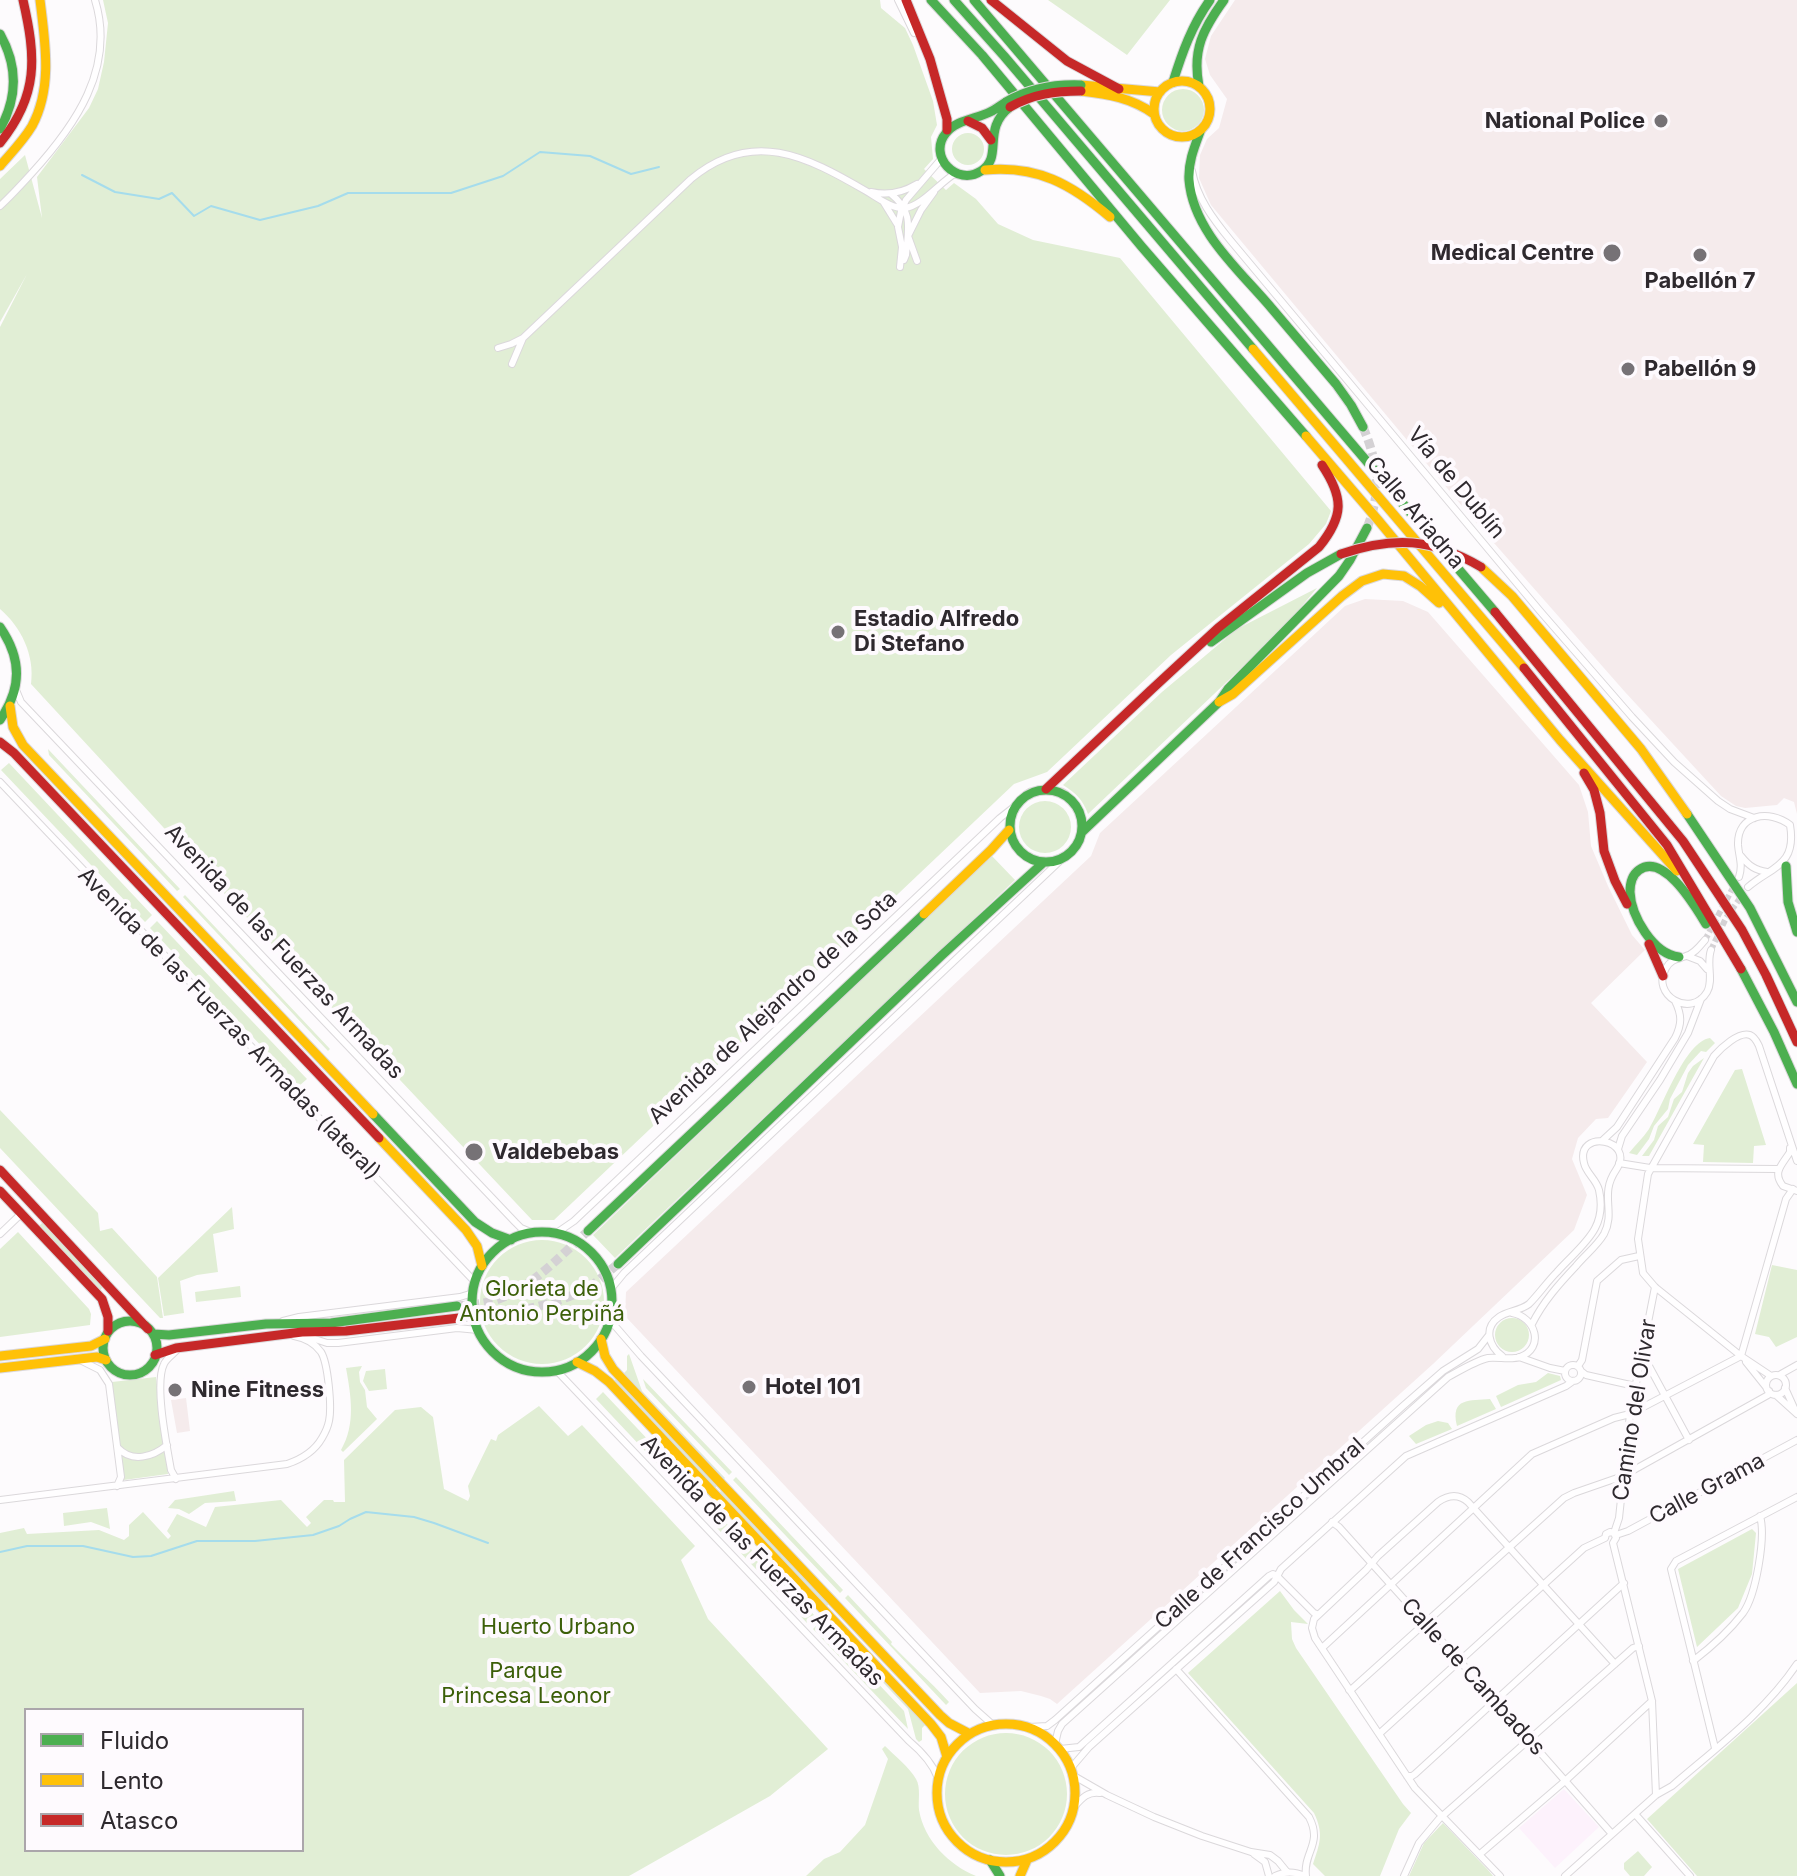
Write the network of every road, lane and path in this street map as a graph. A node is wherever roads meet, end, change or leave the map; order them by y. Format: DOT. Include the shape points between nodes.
graph roads {
  1 [pos="23,0"];
  2 [pos="40,0"];
  3 [pos="95,0"];
  4 [pos="898,0"];
  5 [pos="906,0"];
  6 [pos="931,0"];
  7 [pos="954,0"];
  8 [pos="974,0"];
  9 [pos="991,0"];
  10 [pos="1210,0"];
  11 [pos="1224,0"];
  12 [pos="0,34"];
  13 [pos="46,65"];
  14 [pos="1173,82"];
  15 [pos="1199,86"];
  16 [pos="1081,88"];
  17 [pos="1119,89"];
  18 [pos="1160,92"];
  19 [pos="943,103"];
  20 [pos="1008,104"];
  21 [pos="1154,114"];
  22 [pos="968,121"];
  23 [pos="0,129"];
  24 [pos="947,130"];
  25 [pos="1200,132"];
  26 [pos="992,142"];
  27 [pos="0,143"];
  28 [pos="1190,153"];
  29 [pos="0,154"];
  30 [pos="942,158"];
  31 [pos="0,166"];
  32 [pos="985,170"];
  33 [pos="956,173"];
  34 [pos="923,180"];
  35 [pos="939,186"];
  36 [pos="865,190"];
  37 [pos="891,194"];
  38 [pos="882,201"];
  39 [pos="0,206"];
  40 [pos="904,208"];
  41 [pos="898,227"];
  42 [pos="908,236"];
  43 [pos="1142,247"];
  44 [pos="906,255"];
  45 [pos="523,338"];
  46 [pos="498,348"];
  47 [pos="512,364"];
  48 [pos="1261,385"];
  49 [pos="1363,427"];
  50 [pos="1367,528"];
  51 [pos="0,627"];
  52 [pos="1499,669"];
  53 [pos="16,690"];
  54 [pos="1151,690"];
  55 [pos="1219,702"];
  56 [pos="10,706"];
  57 [pos="0,720"];
  58 [pos="0,742"];
  59 [pos="1569,750"];
  60 [pos="0,782"];
  61 [pos="1046,789"];
  62 [pos="1014,807"];
  63 [pos="1754,818"];
  64 [pos="1794,828"];
  65 [pos="1009,830"];
  66 [pos="1082,832"];
  67 [pos="1796,849"];
  68 [pos="1741,856"];
  69 [pos="1063,858"];
  70 [pos="1044,862"];
  71 [pos="1786,866"];
  72 [pos="1769,872"];
  73 [pos="1739,877"];
  74 [pos="1748,887"];
  75 [pos="1694,891"];
  76 [pos="1797,932"];
  77 [pos="1705,940"];
  78 [pos="1711,950"];
  79 [pos="1683,957"];
  80 [pos="1709,972"];
  81 [pos="1663,976"];
  82 [pos="1701,999"];
  83 [pos="1675,1001"];
  84 [pos="1797,1002"];
  85 [pos="1774,1032"];
  86 [pos="1797,1042"];
  87 [pos="1797,1084"];
  88 [pos="1788,1136"];
  89 [pos="1603,1141"];
  90 [pos="1618,1150"];
  91 [pos="1797,1161"];
  92 [pos="1619,1163"];
  93 [pos="1779,1166"];
  94 [pos="1650,1168"];
  95 [pos="0,1170"];
  96 [pos="1764,1170"];
  97 [pos="1590,1173"];
  98 [pos="1613,1174"];
  99 [pos="1788,1187"];
  100 [pos="0,1191"];
  101 [pos="21,1214"];
  102 [pos="588,1231"];
  103 [pos="533,1233"];
  104 [pos="0,1234"];
  105 [pos="555,1234"];
  106 [pos="511,1240"];
  107 [pos="1639,1256"];
  108 [pos="618,1264"];
  109 [pos="482,1266"];
  110 [pos="475,1282"];
  111 [pos="1655,1287"];
  112 [pos="610,1290"];
  113 [pos="473,1293"];
  114 [pos="457,1306"];
  115 [pos="1512,1313"];
  116 [pos="459,1318"];
  117 [pos="609,1319"];
  118 [pos="274,1323"];
  119 [pos="1532,1324"];
  120 [pos="478,1330"];
  121 [pos="150,1332"];
  122 [pos="287,1334"];
  123 [pos="106,1335"];
  124 [pos="1489,1335"];
  125 [pos="601,1339"];
  126 [pos="1534,1342"];
  127 [pos="183,1347"];
  128 [pos="1642,1353"];
  129 [pos="155,1355"];
  130 [pos="0,1356"];
  131 [pos="1502,1356"];
  132 [pos="1741,1356"];
  133 [pos="1519,1357"];
  134 [pos="75,1359"];
  135 [pos="106,1360"];
  136 [pos="577,1362"];
  137 [pos="1541,1363"];
  138 [pos="1797,1365"];
  139 [pos="0,1368"];
  140 [pos="556,1370"];
  141 [pos="1565,1371"];
  142 [pos="1580,1374"];
  143 [pos="1771,1376"];
  144 [pos="1780,1376"];
  145 [pos="1794,1383"];
  146 [pos="1635,1386"];
  147 [pos="1785,1386"];
  148 [pos="1770,1391"];
  149 [pos="1665,1396"];
  150 [pos="1630,1414"];
  151 [pos="1797,1414"];
  152 [pos="1689,1440"];
  153 [pos="1797,1440"];
  154 [pos="167,1445"];
  155 [pos="118,1448"];
  156 [pos="1623,1476"];
  157 [pos="176,1479"];
  158 [pos="117,1486"];
  159 [pos="1797,1497"];
  160 [pos="0,1500"];
  161 [pos="1474,1509"];
  162 [pos="1760,1516"];
  163 [pos="1332,1522"];
  164 [pos="1614,1537"];
  165 [pos="1509,1547"];
  166 [pos="1372,1563"];
  167 [pos="1277,1576"];
  168 [pos="1624,1583"];
  169 [pos="1391,1584"];
  170 [pos="1543,1585"];
  171 [pos="1317,1614"];
  172 [pos="1426,1624"];
  173 [pos="1579,1624"];
  174 [pos="1639,1646"];
  175 [pos="1322,1648"];
  176 [pos="1460,1661"];
  177 [pos="1693,1661"];
  178 [pos="1615,1664"];
  179 [pos="1797,1664"];
  180 [pos="1176,1669"];
  181 [pos="1349,1690"];
  182 [pos="1494,1700"];
  183 [pos="1652,1701"];
  184 [pos="993,1725"];
  185 [pos="1029,1727"];
  186 [pos="970,1734"];
  187 [pos="1379,1734"];
  188 [pos="1530,1739"];
  189 [pos="1058,1746"];
  190 [pos="1715,1748"];
  191 [pos="947,1757"];
  192 [pos="1072,1772"];
  193 [pos="1407,1776"];
  194 [pos="938,1778"];
  195 [pos="1565,1781"];
  196 [pos="1107,1795"];
  197 [pos="1656,1795"];
  198 [pos="1074,1807"];
  199 [pos="1635,1814"];
  200 [pos="1444,1817"];
  201 [pos="1612,1834"];
  202 [pos="1251,1852"];
  203 [pos="1480,1854"];
  204 [pos="990,1860"];
  205 [pos="1027,1860"];
  206 [pos="1287,1872"];
  207 [pos="1000,1876"];
  208 [pos="1020,1876"];
  209 [pos="1272,1876"];
  210 [pos="1305,1876"];
  211 [pos="1404,1876"];
  212 [pos="1500,1876"];
  213 [pos="1565,1876"];
  214 [pos="1690,1876"];
  1 -- 27 [label="main road" via="32,51 31,83 21,113"];
  2 -- 13 [label="main road"];
  3 -- 39 [label="street" via="102,43 83,107 44,160"];
  4 -- 19 [label="street"];
  5 -- 19 [label="main road"];
  6 -- 43 [label="main road"];
  7 -- 75 [label="main road, Calle Ariadna" via="1545,693 1667,845"];
  8 -- 86 [label="main road, Calle Ariadna" via="1651,800 1742,930"];
  9 -- 17 [label="main road" via="1082,72"];
  10 -- 14 [label="main road" via="1189,35"];
  11 -- 15 [label="main road" via="1206,25 1197,51"];
  12 -- 23 [label="main road" via="12,59 15,85"];
  13 -- 29 [label="main road" via="36,103"];
  13 -- 31 [label="main road" via="37,117"];
  14 -- 15 [label="main road"];
  14 -- 18 [label="main road"];
  15 -- 25 [label="main road" via="1211,108"];
  16 -- 17 [label="main road"];
  16 -- 20 [label="main road, bridge" via="1034,88"];
  16 -- 21 [label="main road" via="1126,99"];
  17 -- 18 [label="main road"];
  18 -- 21 [label="main road"];
  19 -- 24 [label="main road"];
  20 -- 22 [label="main road"];
  20 -- 26 [label="main road"];
  21 -- 25 [label="main road" via="1169,134 1184,138"];
  22 -- 24 [label="main road"];
  22 -- 26 [label="main road" via="987,131"];
  24 -- 30 [label="main road" via="940,146"];
  25 -- 28 [label="main road"];
  26 -- 32 [label="main road"];
  28 -- 49 [label="main road" via="1188,182 1206,230 1336,384"];
  28 -- 63 [label="street, Vía de Dublín" via="1194,181 1209,213 1540,611 1674,762 1718,801"];
  30 -- 33 [label="main road"];
  30 -- 34 [label="street"];
  32 -- 33 [label="main road"];
  32 -- 43 [label="main road" via="1018,168 1058,180 1089,198"];
  33 -- 35 [label="street"];
  34 -- 37 [label="street"];
  34 -- 40 [label="street"];
  35 -- 40 [label="street"];
  35 -- 42 [label="street"];
  36 -- 37 [label="street"];
  36 -- 38 [label="street"];
  36 -- 45 [label="street" via="800,157 775,151 726,156 691,179"];
  37 -- 40 [label="street"];
  38 -- 40 [label="street"];
  38 -- 41 [label="street"];
  40 -- 41 [label="street"];
  40 -- 42 [label="street"];
  41 -- 44 [label="street" via="900,267"];
  42 -- 44 [label="street"];
  42 -- 44 [label="street" via="917,261"];
  43 -- 48 [label="main road"];
  45 -- 46 [label="street"];
  45 -- 47 [label="street"];
  48 -- 52 [label="main road"];
  48 -- 54 [label="main road" via="1327,472 1338,496 1337,519 1319,547"];
  50 -- 55 [label="main road" via="1339,576"];
  51 -- 53 [label="main road" via="16,661"];
  52 -- 55 [label="main road" via="1420,586 1404,576 1383,574 1353,587"];
  52 -- 59 [label="main road"];
  53 -- 56 [label="main road"];
  53 -- 103 [label="street, Avenida de las Fuerzas Armadas" via="21,702 515,1222"];
  54 -- 61 [label="main road"];
  54 -- 84 [label="main road, bridge" via="1272,597 1341,554 1378,543 1412,541 1470,559 1512,596 1641,749 1750,908"];
  55 -- 66 [label="main road"];
  56 -- 57 [label="main road"];
  56 -- 106 [label="main road, Avenida de las Fuerzas Armadas" via="15,734 33,756 475,1222"];
  58 -- 109 [label="main road" via="466,1230"];
  59 -- 75 [label="main road"];
  59 -- 81 [label="main road" via="1594,790 1615,881"];
  60 -- 110 [label="street, Avenida de las Fuerzas Armadas (lateral)"];
  61 -- 62 [label="main road" via="1028,794"];
  61 -- 66 [label="main road" via="1066,795 1075,805"];
  62 -- 65 [label="main road"];
  62 -- 105 [label="street, Avenida de Alejandro de la Sota"];
  63 -- 64 [label="street" via="1770,815"];
  63 -- 68 [label="street" via="1740,834"];
  64 -- 67 [label="street"];
  65 -- 70 [label="main road" via="1021,853"];
  65 -- 102 [label="main road, Avenida de Alejandro de la Sota"];
  66 -- 69 [label="main road"];
  67 -- 71 [label="street"];
  68 -- 72 [label="street" via="1758,871"];
  68 -- 73 [label="street"];
  69 -- 70 [label="main road"];
  69 -- 112 [label="street"];
  70 -- 108 [label="main road"];
  71 -- 72 [label="street"];
  71 -- 76 [label="main road"];
  72 -- 74 [label="street"];
  75 -- 85 [label="main road, Calle Ariadna"];
  77 -- 79 [label="street"];
  78 -- 80 [label="street"];
  79 -- 80 [label="street" via="1700,961"];
  79 -- 81 [label="street" via="1669,963"];
  79 -- 85 [label="main road" via="1669,955 1655,944 1632,906 1630,881 1644,868 1660,869 1685,894"];
  80 -- 82 [label="street"];
  81 -- 83 [label="street" via="1665,992"];
  82 -- 83 [label="street"];
  82 -- 90 [label="street" via="1688,1033"];
  83 -- 89 [label="street" via="1681,1019 1675,1038"];
  85 -- 87 [label="main road, Calle Ariadna"];
  88 -- 91 [label="street"];
  88 -- 93 [label="street" via="1790,1152"];
  88 -- 94 [label="street" via="1759,1046 1745,1035 1714,1056"];
  89 -- 90 [label="street"];
  89 -- 97 [label="street" via="1585,1151 1583,1162"];
  90 -- 92 [label="street"];
  92 -- 94 [label="street"];
  92 -- 98 [label="street"];
  93 -- 96 [label="street"];
  93 -- 99 [label="street"];
  94 -- 96 [label="street"];
  94 -- 107 [label="street"];
  95 -- 121 [label="main road"];
  96 -- 99 [label="street"];
  97 -- 98 [label="street"];
  97 -- 115 [label="street" via="1600,1197 1595,1231 1529,1304"];
  98 -- 119 [label="street" via="1605,1231"];
  99 -- 132 [label="street"];
  100 -- 101 [label="main road"];
  101 -- 104 [label="street"];
  101 -- 123 [label="main road" via="102,1299"];
  103 -- 105 [label="main road"];
  103 -- 106 [label="main road"];
  105 -- 112 [label="main road" via="592,1254"];
  106 -- 109 [label="main road"];
  107 -- 111 [label="street" via="1643,1273"];
  107 -- 142 [label="street" via="1621,1260 1597,1281"];
  109 -- 110 [label="main road"];
  110 -- 113 [label="main road"];
  111 -- 128 [label="street, Camino del Olivar"];
  111 -- 132 [label="street"];
  112 -- 117 [label="main road"];
  113 -- 118 [label="street"];
  113 -- 120 [label="main road"];
  114 -- 118 [label="main road" via="331,1323"];
  115 -- 119 [label="street"];
  115 -- 124 [label="street" via="1499,1317"];
  116 -- 122 [label="main road"];
  117 -- 125 [label="main road"];
  117 -- 184 [label="street"];
  118 -- 121 [label="main road" via="169,1335"];
  119 -- 126 [label="street"];
  120 -- 122 [label="street" via="338,1343"];
  120 -- 140 [label="main road" via="488,1347 508,1363 535,1372"];
  121 -- 123 [label="main road" via="137,1322 126,1322"];
  121 -- 129 [label="main road"];
  122 -- 127 [label="main road"];
  122 -- 157 [label="street" via="309,1340 324,1357 330,1411 321,1441 306,1456 287,1464"];
  123 -- 130 [label="main road" via="91,1346"];
  123 -- 135 [label="main road"];
  124 -- 131 [label="street"];
  124 -- 185 [label="street, Calle de Francisco Umbral" via="1055,1720"];
  125 -- 136 [label="main road"];
  125 -- 186 [label="main road, Avenida de las Fuerzas Armadas" via="613,1369 940,1715"];
  126 -- 133 [label="street"];
  126 -- 137 [label="street"];
  127 -- 129 [label="main road"];
  127 -- 154 [label="street" via="165,1361 160,1379"];
  128 -- 146 [label="street, Camino del Olivar"];
  128 -- 149 [label="street"];
  129 -- 135 [label="main road" via="147,1368 133,1375 121,1373"];
  131 -- 133 [label="street"];
  131 -- 189 [label="street, Calle de Francisco Umbral" via="1483,1359 1448,1377 1062,1724"];
  132 -- 143 [label="street"];
  132 -- 148 [label="street"];
  132 -- 149 [label="street"];
  133 -- 137 [label="street"];
  134 -- 135 [label="main road"];
  134 -- 139 [label="main road"];
  134 -- 155 [label="street" via="96,1366 109,1384"];
  136 -- 140 [label="main road"];
  136 -- 191 [label="main road, Avenida de las Fuerzas Armadas" via="609,1382 931,1724"];
  137 -- 141 [label="street"];
  138 -- 144 [label="street"];
  140 -- 194 [label="street, Avenida de las Fuerzas Armadas" via="918,1748"];
  141 -- 142 [label="street" via="1567,1378"];
  141 -- 142 [label="street" via="1571,1365"];
  142 -- 146 [label="street"];
  142 -- 163 [label="street" via="1552,1392 1408,1455"];
  143 -- 144 [label="street"];
  143 -- 148 [label="street"];
  144 -- 147 [label="street"];
  145 -- 147 [label="street"];
  146 -- 150 [label="street, Camino del Olivar"];
  147 -- 148 [label="street" via="1781,1393"];
  147 -- 151 [label="street"];
  148 -- 151 [label="street"];
  148 -- 152 [label="street"];
  149 -- 150 [label="street"];
  149 -- 152 [label="street"];
  150 -- 156 [label="street, Camino del Olivar"];
  150 -- 161 [label="street" via="1532,1454"];
  152 -- 156 [label="street"];
  153 -- 164 [label="street, Calle Grama"];
  154 -- 155 [label="street" via="153,1455 135,1457"];
  154 -- 157 [label="street"];
  155 -- 158 [label="street"];
  156 -- 164 [label="street, Camino del Olivar"];
  156 -- 165 [label="street" via="1564,1498"];
  157 -- 158 [label="street"];
  158 -- 160 [label="street"];
  159 -- 162 [label="street"];
  161 -- 165 [label="street"];
  161 -- 166 [label="street" via="1458,1496 1444,1498"];
  161 -- 169 [label="street"];
  162 -- 177 [label="street" via="1758,1565 1744,1612"];
  162 -- 177 [label="street" via="1676,1561 1671,1569"];
  163 -- 166 [label="street, Calle de Cambados"];
  163 -- 167 [label="street"];
  164 -- 168 [label="street, Camino del Olivar"];
  164 -- 170 [label="street" via="1584,1548"];
  165 -- 170 [label="street"];
  165 -- 172 [label="street"];
  166 -- 169 [label="street, Calle de Cambados"];
  166 -- 171 [label="street"];
  167 -- 171 [label="street"];
  167 -- 180 [label="street, Calle de Francisco Umbral"];
  167 -- 189 [label="street, Calle de Francisco Umbral" via="1269,1576 1079,1747"];
  168 -- 173 [label="street"];
  168 -- 174 [label="street, Camino del Olivar"];
  169 -- 172 [label="street, Calle de Cambados"];
  169 -- 175 [label="street"];
  170 -- 173 [label="street"];
  170 -- 176 [label="street"];
  171 -- 175 [label="street" via="1312,1628"];
  172 -- 176 [label="street, Calle de Cambados"];
  172 -- 181 [label="street"];
  173 -- 178 [label="street"];
  173 -- 182 [label="street"];
  174 -- 178 [label="street"];
  174 -- 183 [label="street, Camino del Olivar"];
  175 -- 181 [label="street"];
  176 -- 182 [label="street, Calle de Cambados"];
  176 -- 187 [label="street"];
  177 -- 190 [label="street"];
  178 -- 188 [label="street"];
  179 -- 190 [label="street" via="1779,1690"];
  180 -- 192 [label="street, Calle de Francisco Umbral" via="1079,1757"];
  180 -- 210 [label="street" via="1309,1817 1315,1837"];
  181 -- 187 [label="street"];
  182 -- 188 [label="street, Calle de Cambados"];
  182 -- 193 [label="street"];
  183 -- 195 [label="street"];
  183 -- 197 [label="street, Camino del Olivar"];
  184 -- 185 [label="main road"];
  184 -- 186 [label="main road"];
  185 -- 189 [label="main road"];
  186 -- 191 [label="main road"];
  187 -- 193 [label="street"];
  188 -- 195 [label="street, Calle de Cambados"];
  188 -- 200 [label="street"];
  189 -- 192 [label="main road"];
  190 -- 197 [label="street"];
  191 -- 194 [label="main road"];
  192 -- 196 [label="street"];
  192 -- 198 [label="main road"];
  193 -- 200 [label="street"];
  194 -- 204 [label="main road" via="938,1806 948,1831 968,1851"];
  195 -- 201 [label="street, Calle de Cambados"];
  195 -- 203 [label="street"];
  196 -- 198 [label="street" via="1087,1794"];
  196 -- 202 [label="street"];
  197 -- 199 [label="street"];
  198 -- 205 [label="main road" via="1061,1836"];
  199 -- 201 [label="street"];
  199 -- 214 [label="street"];
  200 -- 203 [label="street"];
  200 -- 211 [label="street" via="1422,1838"];
  201 -- 213 [label="street"];
  202 -- 206 [label="street" via="1270,1855"];
  202 -- 209 [label="street"];
  203 -- 212 [label="street"];
  204 -- 205 [label="main road"];
  204 -- 207 [label="main road"];
  205 -- 208 [label="main road"];
  206 -- 209 [label="street"];
  206 -- 210 [label="street"];
}
